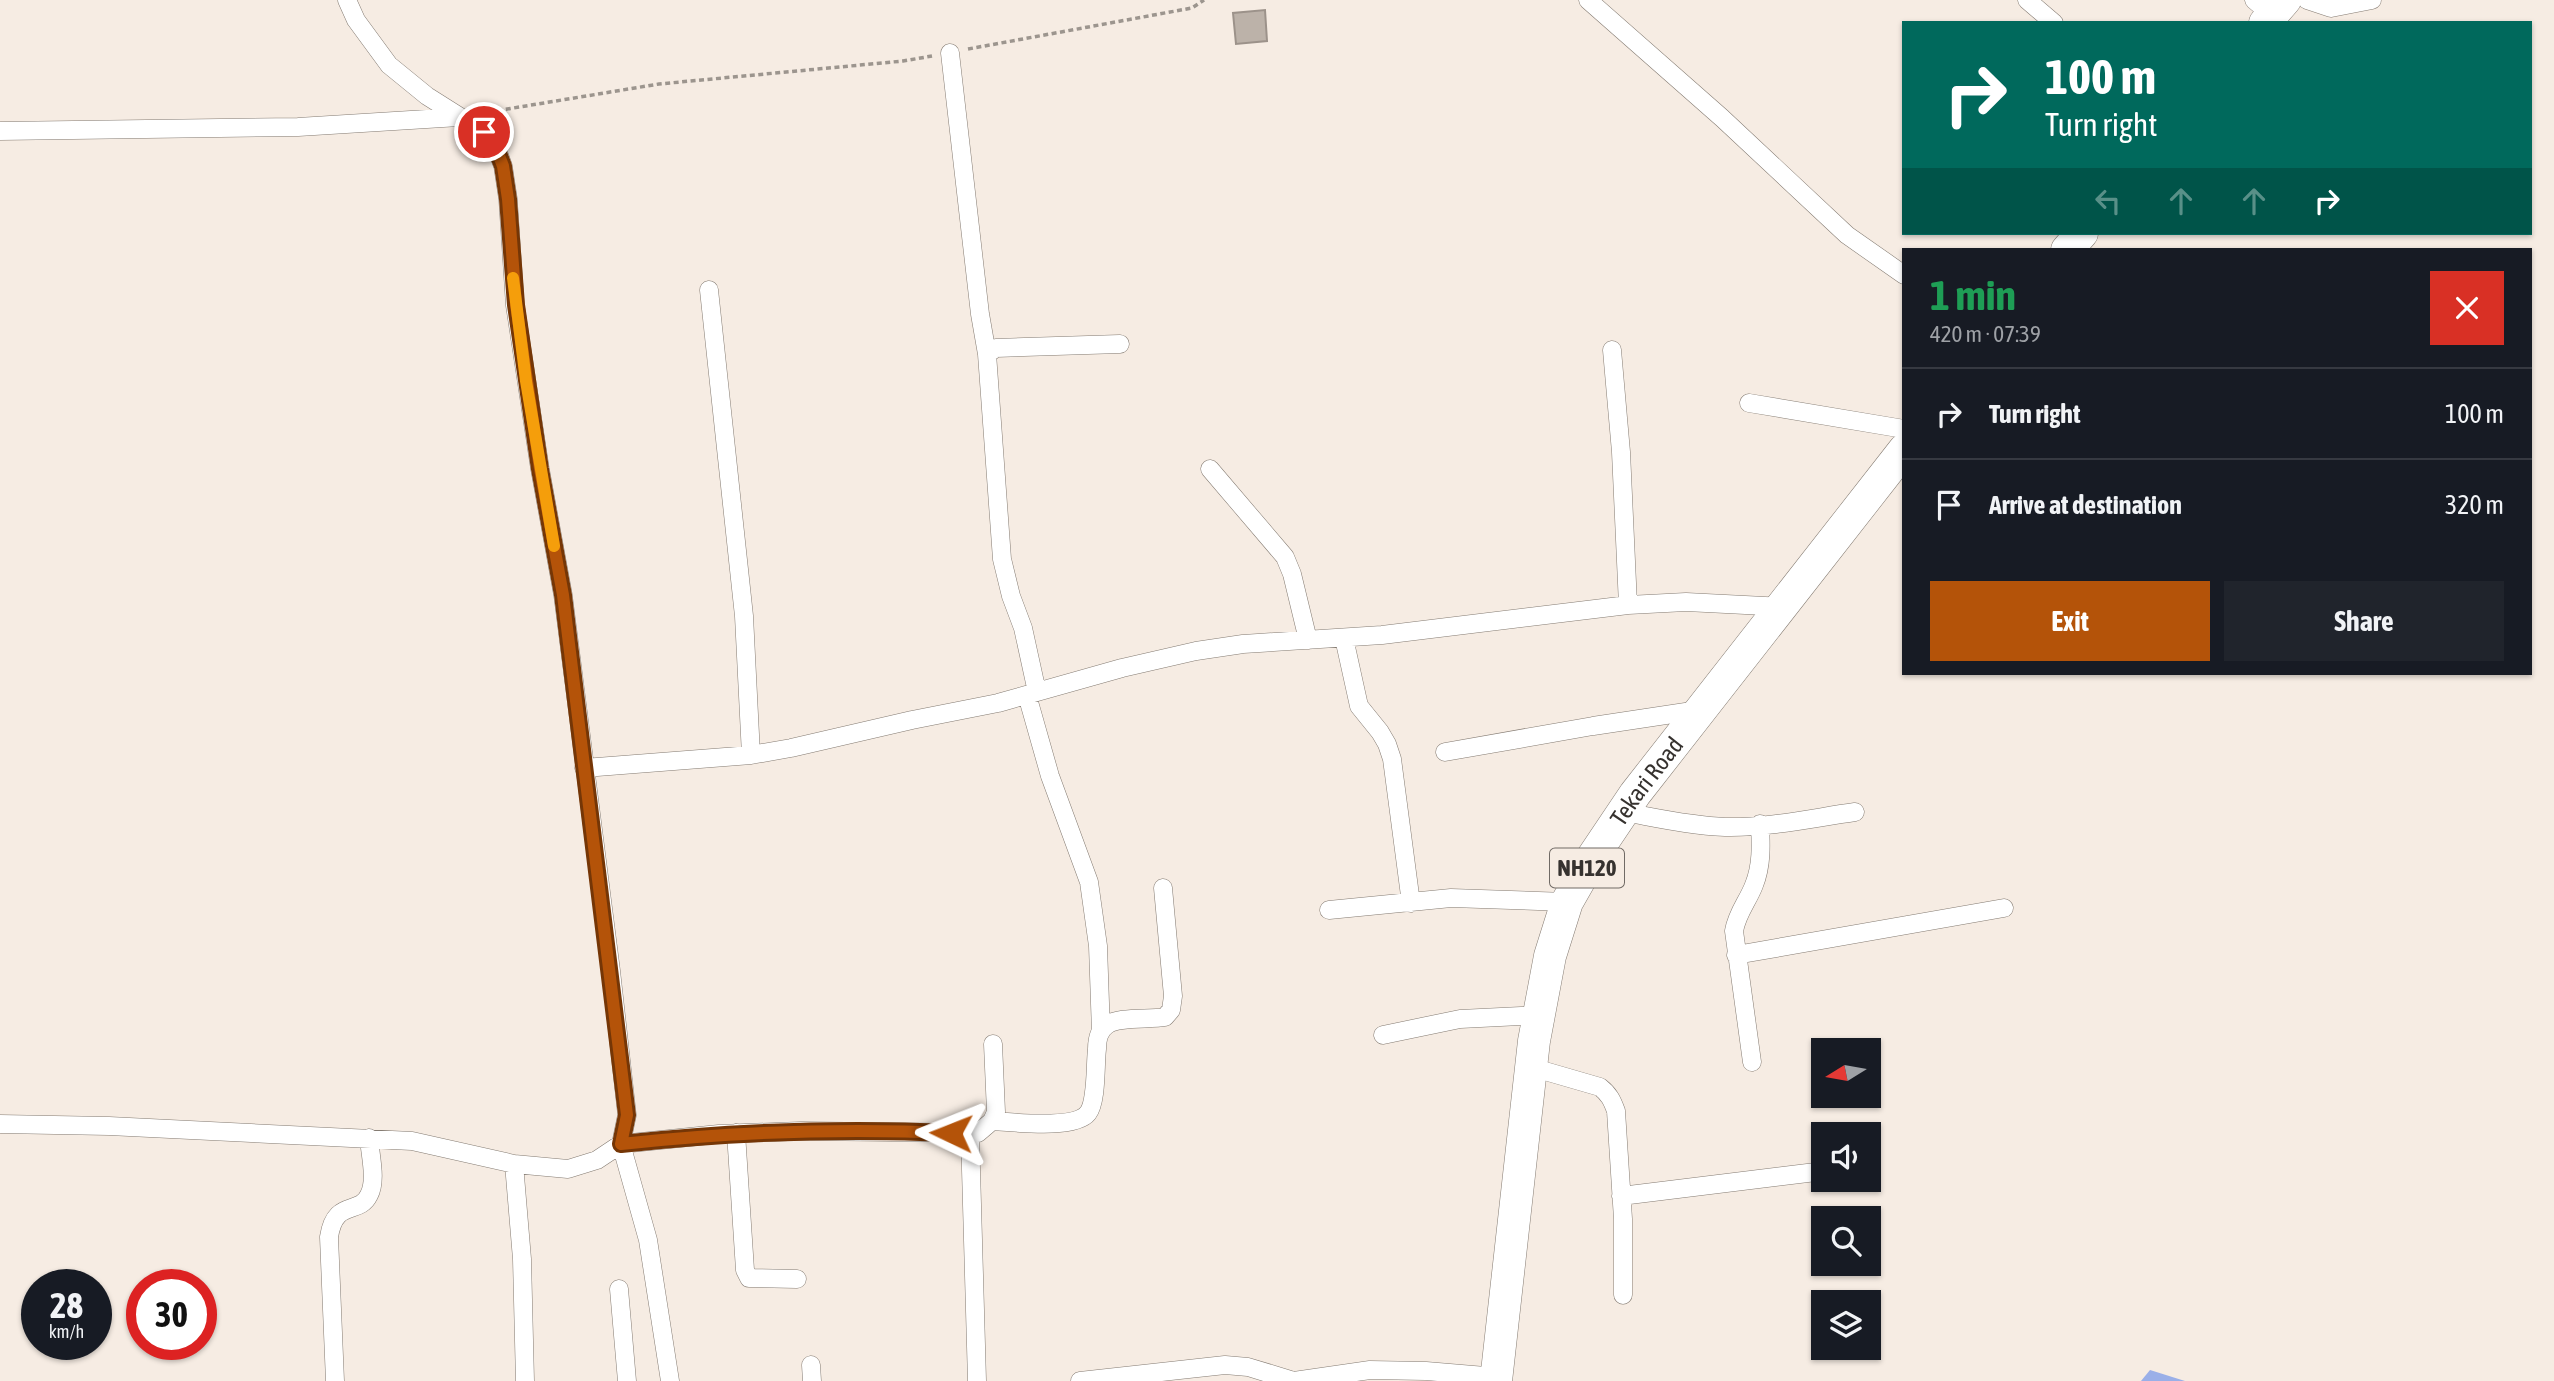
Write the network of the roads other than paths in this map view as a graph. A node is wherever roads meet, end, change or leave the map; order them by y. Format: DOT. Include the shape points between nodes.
graph roads {
  1 [pos="347,0"];
  2 [pos="1588,0"];
  3 [pos="2027,0"];
  4 [pos="2307,0"];
  5 [pos="2372,0"];
  6 [pos="2052,21"];
  7 [pos="950,52"];
  8 [pos="459,117"];
  9 [pos="0,131"];
  10 [pos="1902,274"];
  11 [pos="709,290"];
  12 [pos="1120,344"];
  13 [pos="1612,350"];
  14 [pos="987,354"];
  15 [pos="1749,403"];
  16 [pos="1902,429"];
  17 [pos="1902,453"];
  18 [pos="1210,469"];
  19 [pos="1628,605"];
  20 [pos="1783,607"];
  21 [pos="1344,638"];
  22 [pos="1308,640"];
  23 [pos="1032,693"];
  24 [pos="1702,710"];
  25 [pos="1445,752"];
  26 [pos="751,755"];
  27 [pos="584,768"];
  28 [pos="1623,812"];
  29 [pos="1855,812"];
  30 [pos="1760,824"];
  31 [pos="1163,888"];
  32 [pos="1567,902"];
  33 [pos="1411,903"];
  34 [pos="2004,908"];
  35 [pos="1329,909"];
  36 [pos="1736,955"];
  37 [pos="1539,1015"];
  38 [pos="1101,1031"];
  39 [pos="1383,1035"];
  40 [pos="993,1044"];
  41 [pos="1752,1062"];
  42 [pos="1531,1067"];
  43 [pos="992,1121"];
  44 [pos="0,1124"];
  45 [pos="736,1133"];
  46 [pos="970,1134"];
  47 [pos="369,1138"];
  48 [pos="621,1144"];
  49 [pos="514,1164"];
  50 [pos="1811,1173"];
  51 [pos="1621,1196"];
  52 [pos="797,1279"];
  53 [pos="619,1289"];
  54 [pos="1623,1295"];
  55 [pos="1279,1378"];
  56 [pos="1496,1379"];
  57 [pos="335,1381"];
  58 [pos="525,1381"];
  59 [pos="627,1381"];
  60 [pos="670,1381"];
  61 [pos="977,1381"];
  62 [pos="1080,1381"];
  1 -- 8 [label="street" via="389,65"];
  2 -- 10 [label="street" via="1847,235"];
  3 -- 6 [label="street"];
  4 -- 5 [label="street" via="2331,8"];
  7 -- 14 [label="street"];
  8 -- 9 [label="street" via="298,127"];
  8 -- 27 [label="street" via="484,132 503,166 516,305 563,595"];
  11 -- 26 [label="street" via="744,616"];
  12 -- 14 [label="street" via="996,348"];
  13 -- 19 [label="street"];
  14 -- 23 [label="street" via="1002,559 1023,628"];
  15 -- 16 [label="street"];
  17 -- 20 [label="highway, Tekari Road / NH120"];
  18 -- 22 [label="street" via="1285,557"];
  19 -- 20 [label="street"];
  19 -- 21 [label="street"];
  20 -- 24 [label="highway, Tekari Road / NH120"];
  21 -- 22 [label="street"];
  21 -- 33 [label="street" via="1359,706 1392,759"];
  22 -- 23 [label="street" via="1196,650"];
  23 -- 26 [label="street"];
  23 -- 38 [label="street" via="1050,776 1089,881 1098,946"];
  24 -- 25 [label="street"];
  24 -- 28 [label="highway, Tekari Road / NH120"];
  26 -- 27 [label="street"];
  27 -- 48 [label="street" via="627,1115"];
  28 -- 30 [label="street" via="1701,825"];
  28 -- 32 [label="highway, Tekari Road / NH120"];
  29 -- 30 [label="street"];
  30 -- 36 [label="street" via="1760,861 1736,920"];
  31 -- 38 [label="street" via="1171,1010 1165,1017 1118,1020"];
  32 -- 33 [label="street" via="1451,898"];
  32 -- 37 [label="highway, Tekari Road / NH120" via="1550,956"];
  33 -- 35 [label="street"];
  34 -- 36 [label="street"];
  36 -- 41 [label="street"];
  37 -- 39 [label="street" via="1460,1019"];
  37 -- 42 [label="highway, Tekari Road / NH120"];
  38 -- 43 [label="street" via="1092,1102 1081,1119 1029,1124"];
  40 -- 43 [label="street" via="997,1103"];
  42 -- 51 [label="street" via="1608,1093 1616,1111"];
  42 -- 56 [label="highway, Tekari Road / NH120"];
  43 -- 46 [label="street"];
  44 -- 47 [label="street"];
  45 -- 46 [label="street"];
  45 -- 48 [label="street"];
  45 -- 52 [label="street" via="744,1270 749,1278"];
  46 -- 61 [label="street"];
  47 -- 49 [label="street" via="412,1141"];
  47 -- 57 [label="street" via="372,1172 368,1198 339,1213 329,1237"];
  48 -- 49 [label="street" via="597,1160 568,1169"];
  48 -- 60 [label="street" via="648,1240"];
  49 -- 58 [label="street"];
  50 -- 51 [label="street"];
  51 -- 54 [label="street"];
  53 -- 59 [label="street"];
  55 -- 56 [label="street" via="1303,1381 1370,1370"];
  55 -- 62 [label="street" via="1225,1365"];
}
